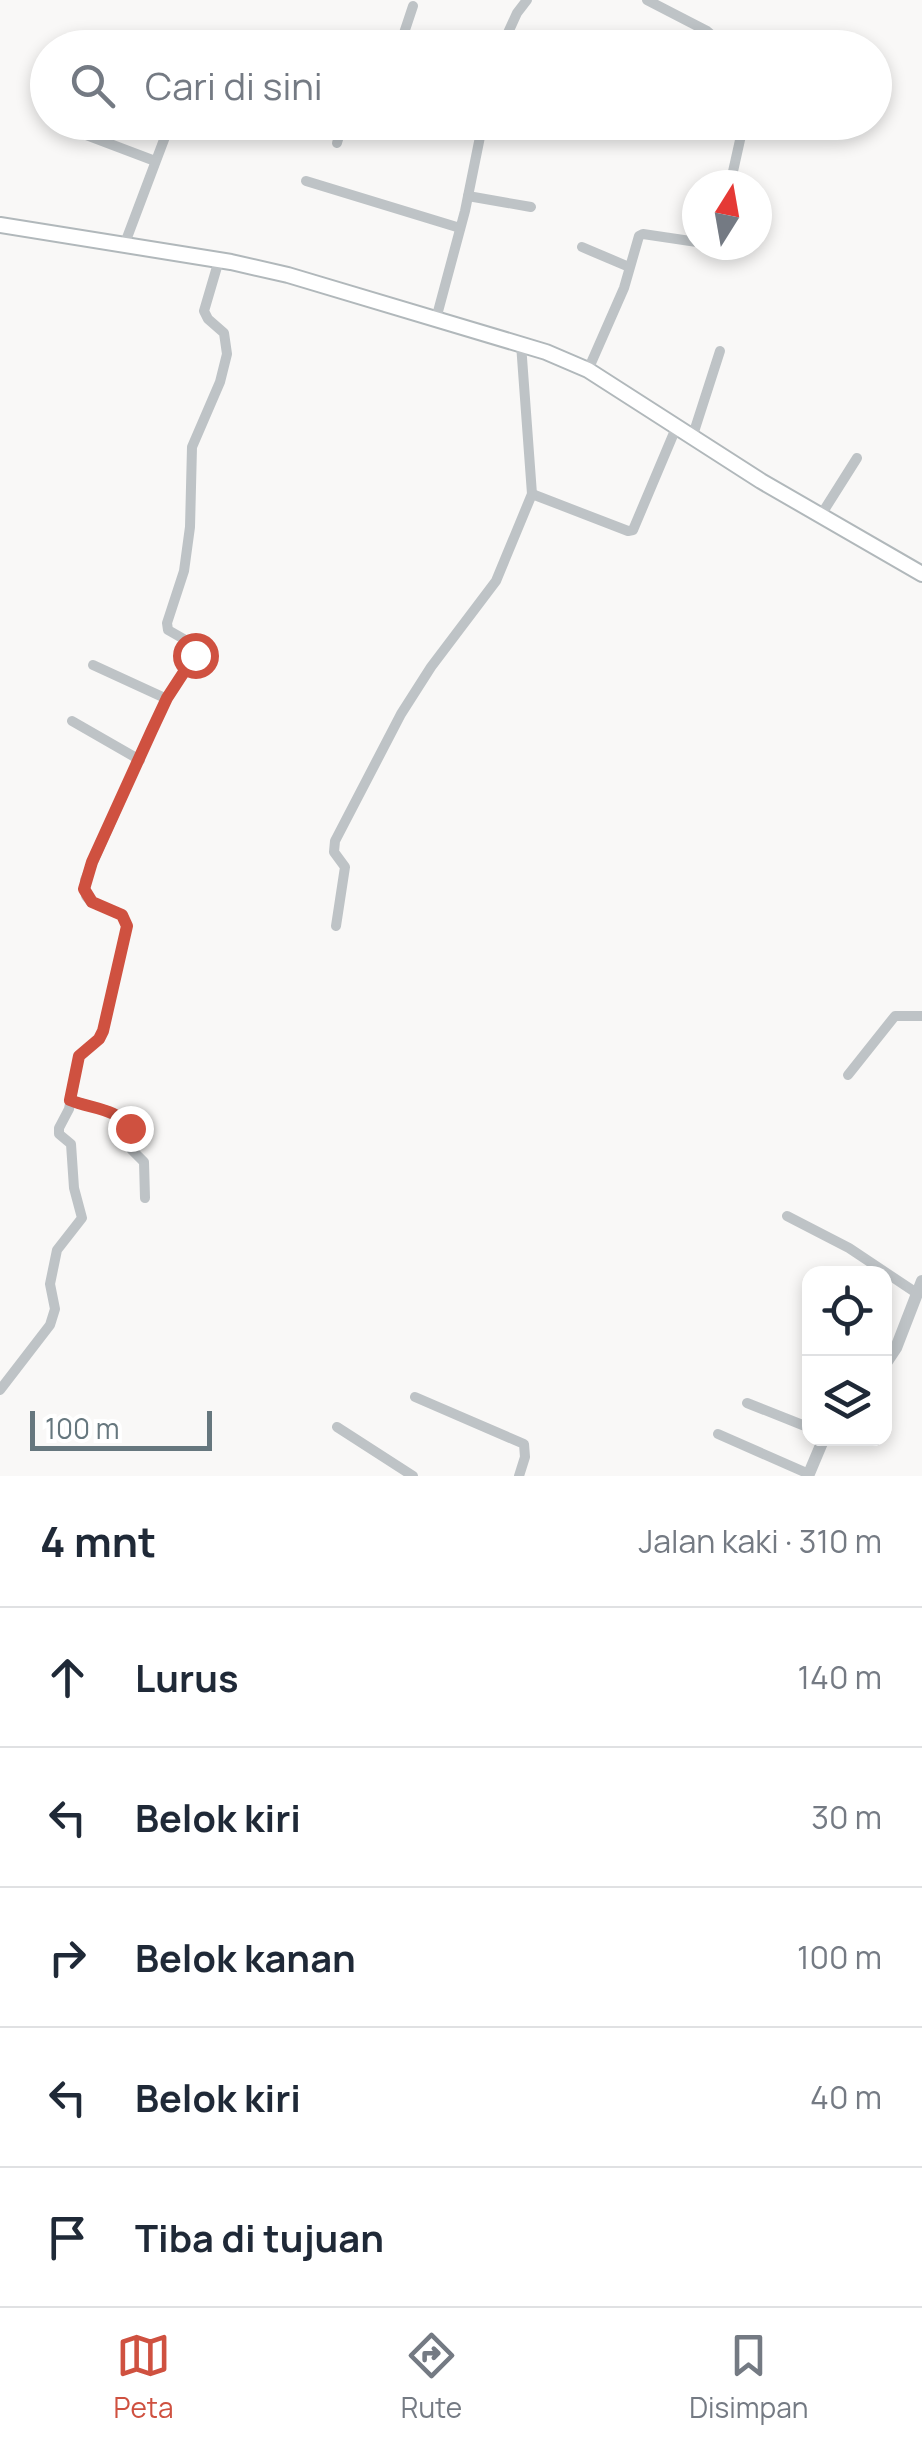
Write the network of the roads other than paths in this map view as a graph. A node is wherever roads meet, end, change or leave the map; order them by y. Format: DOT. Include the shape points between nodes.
graph roads {
  1 [pos="528,0"];
  2 [pos="646,0"];
  3 [pos="414,6"];
  4 [pos="405,30"];
  5 [pos="509,30"];
  6 [pos="705,30"];
  7 [pos="99,140"];
  8 [pos="163,140"];
  9 [pos="480,140"];
  10 [pos="740,140"];
  11 [pos="154,161"];
  12 [pos="733,170"];
  13 [pos="306,181"];
  14 [pos="468,196"];
  15 [pos="531,208"];
  16 [pos="0,226"];
  17 [pos="460,228"];
  18 [pos="682,240"];
  19 [pos="125,243"];
  20 [pos="582,247"];
  21 [pos="219,260"];
  22 [pos="629,268"];
  23 [pos="436,319"];
  24 [pos="521,344"];
  25 [pos="720,350"];
  26 [pos="588,370"];
  27 [pos="676,428"];
  28 [pos="692,438"];
  29 [pos="856,458"];
  30 [pos="532,494"];
  31 [pos="820,516"];
  32 [pos="919,566"];
  33 [pos="93,665"];
  34 [pos="167,698"];
  35 [pos="72,721"];
  36 [pos="140,760"];
  37 [pos="336,926"];
  38 [pos="922,1016"];
  39 [pos="848,1075"];
  40 [pos="70,1100"];
  41 [pos="145,1198"];
  42 [pos="787,1216"];
  43 [pos="920,1288"];
  44 [pos="891,1356"];
  45 [pos="0,1390"];
  46 [pos="416,1397"];
  47 [pos="747,1403"];
  48 [pos="802,1425"];
  49 [pos="337,1427"];
  50 [pos="718,1434"];
  51 [pos="821,1446"];
  52 [pos="808,1475"];
  53 [pos="413,1476"];
  54 [pos="519,1476"];
  1 -- 5 [label="street"];
  2 -- 6 [label="street"];
  3 -- 4 [label="street"];
  7 -- 11 [label="street"];
  8 -- 11 [label="street"];
  9 -- 14 [label="street"];
  10 -- 12 [label="street"];
  11 -- 19 [label="street"];
  13 -- 17 [label="street"];
  14 -- 15 [label="street"];
  14 -- 17 [label="street"];
  16 -- 19 [label="main road"];
  17 -- 23 [label="street"];
  18 -- 22 [label="street" via="643,234"];
  19 -- 21 [label="main road"];
  20 -- 22 [label="street"];
  21 -- 23 [label="main road"];
  21 -- 34 [label="street" via="204,311 224,333 227,354 192,447 184,570 166,624 192,641 195,655"];
  22 -- 26 [label="street"];
  23 -- 24 [label="main road"];
  24 -- 26 [label="main road"];
  24 -- 30 [label="street"];
  25 -- 28 [label="street"];
  26 -- 27 [label="main road"];
  27 -- 28 [label="main road"];
  27 -- 30 [label="street" via="633,530"];
  28 -- 31 [label="main road"];
  29 -- 31 [label="street"];
  30 -- 37 [label="street" via="496,581 401,714 335,840 334,852 345,867"];
  31 -- 32 [label="main road"];
  33 -- 34 [label="street"];
  34 -- 36 [label="street"];
  35 -- 36 [label="street"];
  36 -- 40 [label="street" via="84,889 92,902 122,915 127,926 103,1031 79,1056"];
  38 -- 39 [label="street" via="895,1016"];
  40 -- 41 [label="street" via="127,1122 131,1149 144,1162"];
  40 -- 45 [label="street" via="58,1130 71,1144 81,1223 57,1250 50,1325"];
  42 -- 43 [label="street"];
  43 -- 44 [label="street"];
  46 -- 54 [label="street" via="524,1444"];
  47 -- 48 [label="street"];
  49 -- 53 [label="street"];
  50 -- 52 [label="street"];
  51 -- 52 [label="street"];
}
